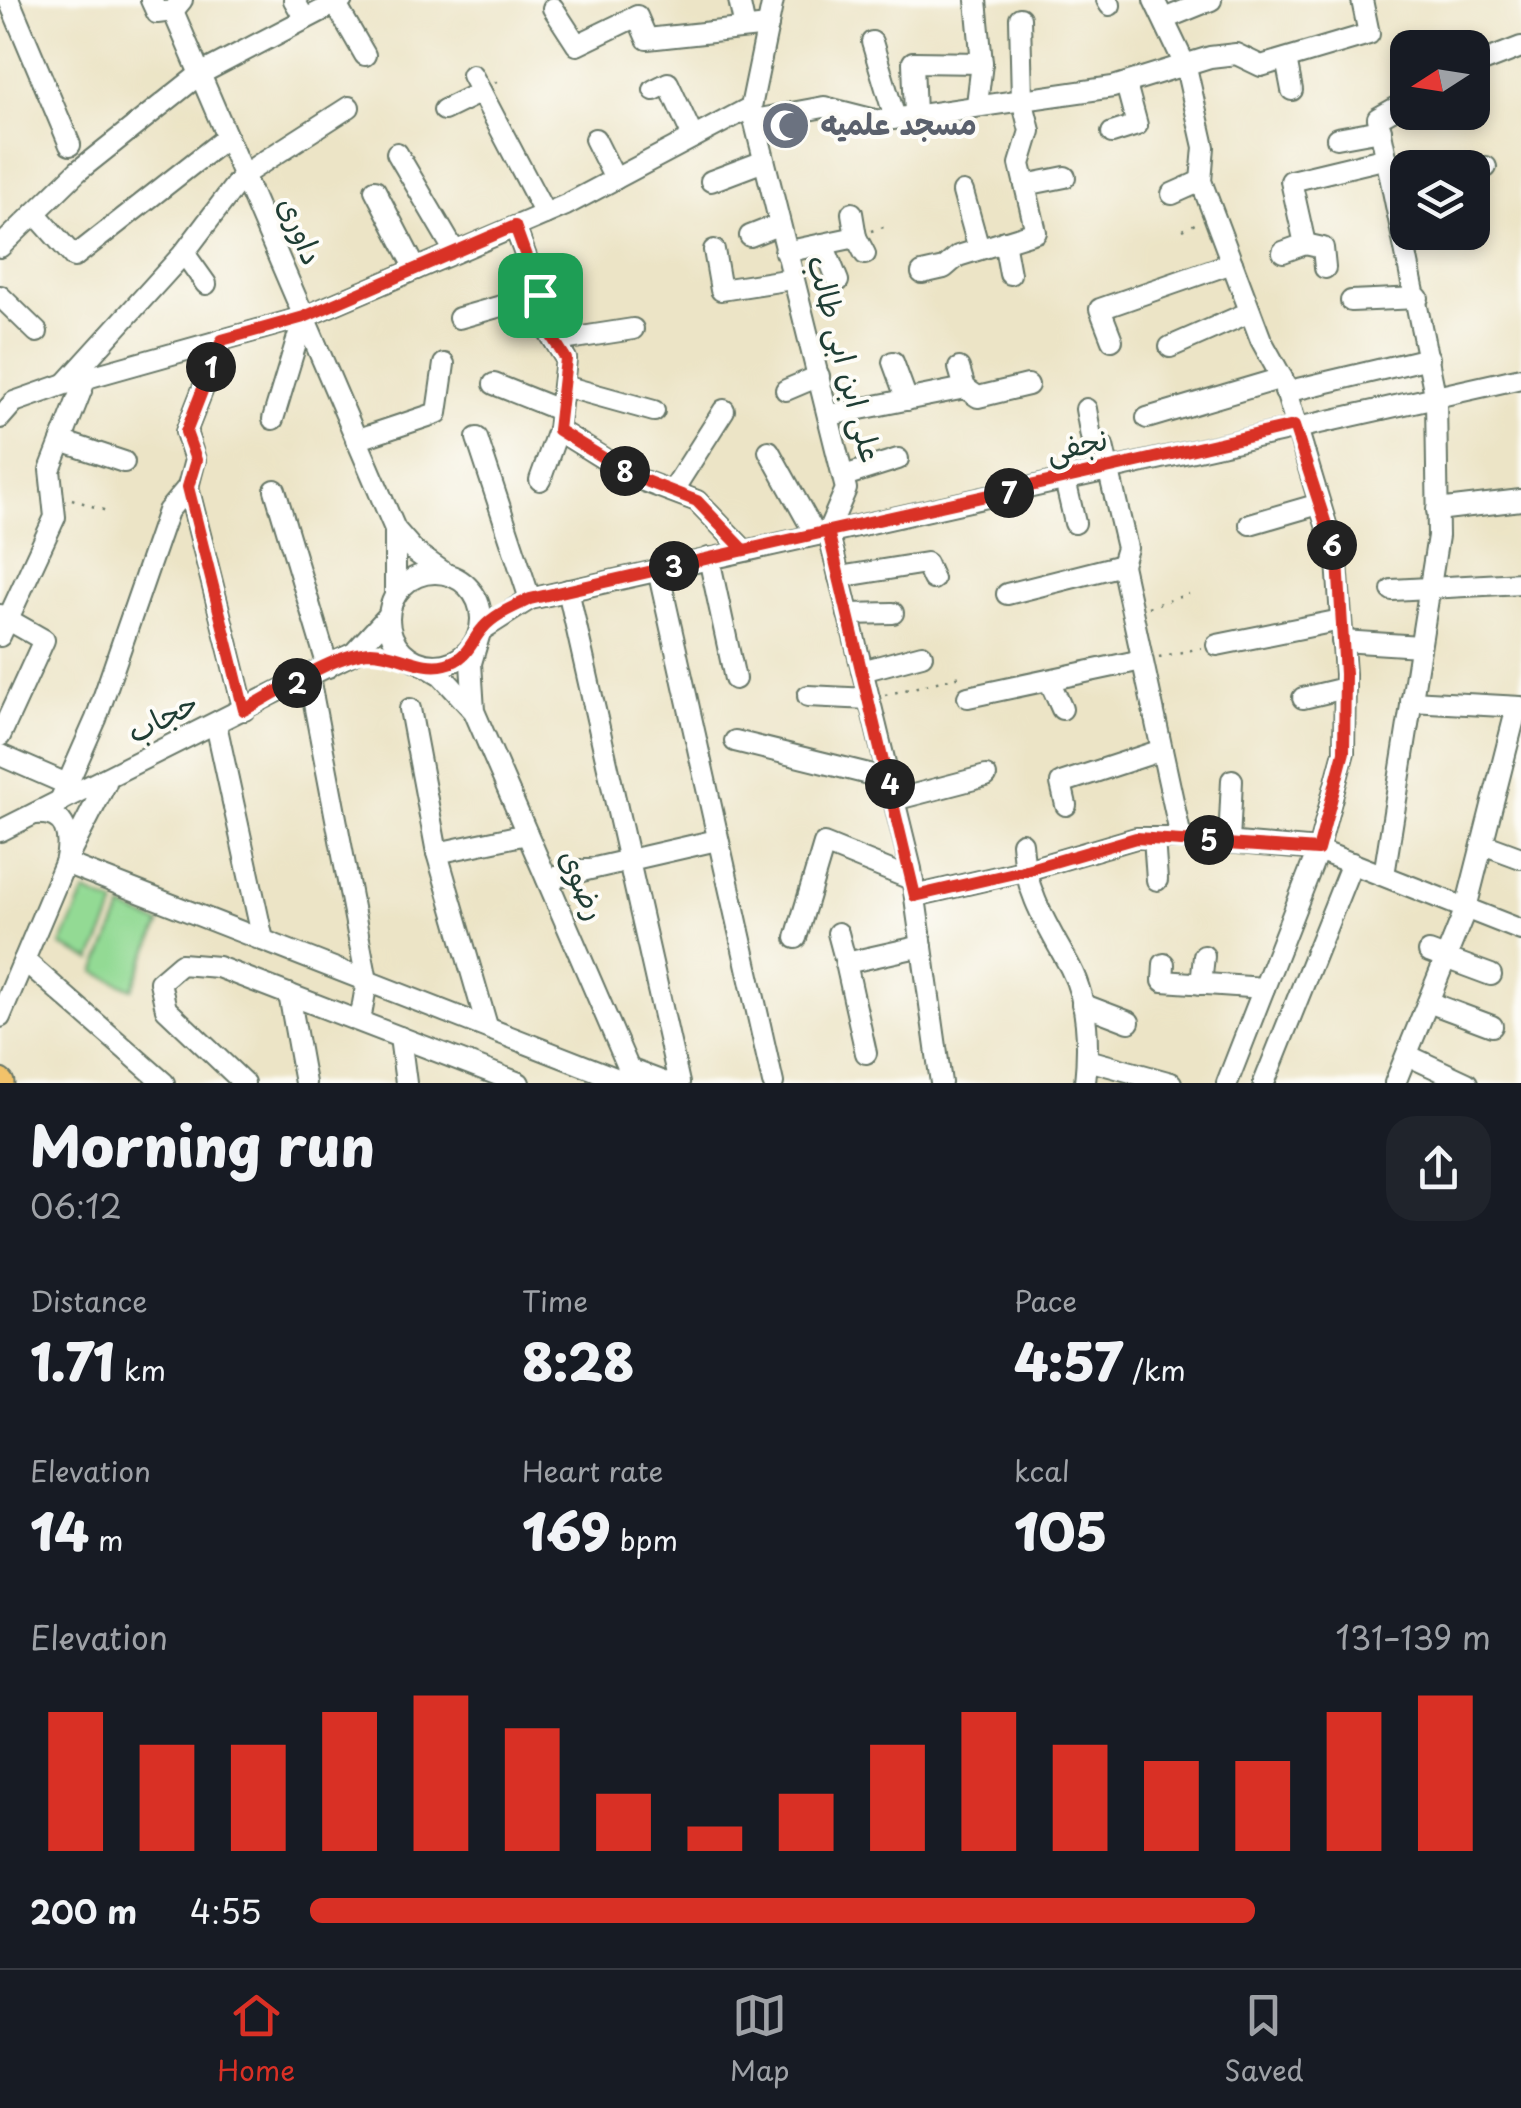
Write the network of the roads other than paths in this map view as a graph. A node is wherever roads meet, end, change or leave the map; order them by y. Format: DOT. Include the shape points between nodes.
graph roads {
  1 [pos="9,0"];
  2 [pos="151,0"];
  3 [pos="294,0"];
  4 [pos="739,0"];
  5 [pos="773,0"];
  6 [pos="976,0"];
  7 [pos="1211,0"];
  8 [pos="1362,0"];
  9 [pos="339,2"];
  10 [pos="177,6"];
  11 [pos="553,8"];
  12 [pos="1159,10"];
  13 [pos="1020,18"];
  14 [pos="305,19"];
  15 [pos="768,26"];
  16 [pos="745,28"];
  17 [pos="872,42"];
  18 [pos="1521,47"];
  19 [pos="366,54"];
  20 [pos="1286,59"];
  21 [pos="1490,59"];
  22 [pos="982,64"];
  23 [pos="1186,67"];
  24 [pos="200,74"];
  25 [pos="1126,84"];
  26 [pos="654,90"];
  27 [pos="1292,90"];
  28 [pos="1022,99"];
  29 [pos="978,104"];
  30 [pos="349,106"];
  31 [pos="444,110"];
  32 [pos="753,113"];
  33 [pos="1390,116"];
  34 [pos="905,117"];
  35 [pos="1380,124"];
  36 [pos="1112,133"];
  37 [pos="227,136"];
  38 [pos="693,138"];
  39 [pos="1337,138"];
  40 [pos="595,139"];
  41 [pos="70,145"];
  42 [pos="397,153"];
  43 [pos="1387,158"];
  44 [pos="764,162"];
  45 [pos="1390,169"];
  46 [pos="243,176"];
  47 [pos="1065,176"];
  48 [pos="614,179"];
  49 [pos="711,181"];
  50 [pos="1201,181"];
  51 [pos="1025,185"];
  52 [pos="375,190"];
  53 [pos="963,192"];
  54 [pos="1172,194"];
  55 [pos="34,213"];
  56 [pos="544,214"];
  57 [pos="852,214"];
  58 [pos="778,225"];
  59 [pos="515,226"];
  60 [pos="750,236"];
  61 [pos="1004,242"];
  62 [pos="823,244"];
  63 [pos="1305,244"];
  64 [pos="0,247"];
  65 [pos="979,249"];
  66 [pos="714,250"];
  67 [pos="1409,250"];
  68 [pos="455,252"];
  69 [pos="785,252"];
  70 [pos="1284,252"];
  71 [pos="184,254"];
  72 [pos="1232,262"];
  73 [pos="1324,268"];
  74 [pos="416,269"];
  75 [pos="922,273"];
  76 [pos="1010,274"];
  77 [pos="792,279"];
  78 [pos="838,281"];
  79 [pos="206,284"];
  80 [pos="540,295"];
  81 [pos="0,296"];
  82 [pos="1418,298"];
  83 [pos="1350,302"];
  84 [pos="1250,312"];
  85 [pos="304,317"];
  86 [pos="459,318"];
  87 [pos="633,329"];
  88 [pos="37,332"];
  89 [pos="222,340"];
  90 [pos="1112,340"];
  91 [pos="556,341"];
  92 [pos="1170,347"];
  93 [pos="1429,358"];
  94 [pos="893,362"];
  95 [pos="444,364"];
  96 [pos="819,376"];
  97 [pos="86,378"];
  98 [pos="1521,378"];
  99 [pos="65,384"];
  100 [pos="494,384"];
  101 [pos="1028,385"];
  102 [pos="1284,385"];
  103 [pos="564,386"];
  104 [pos="786,390"];
  105 [pos="1436,399"];
  106 [pos="907,400"];
  107 [pos="4,402"];
  108 [pos="1086,409"];
  109 [pos="724,410"];
  110 [pos="654,411"];
  111 [pos="830,416"];
  112 [pos="1147,418"];
  113 [pos="273,419"];
  114 [pos="559,420"];
  115 [pos="1294,426"];
  116 [pos="477,438"];
  117 [pos="356,440"];
  118 [pos="61,441"];
  119 [pos="769,451"];
  120 [pos="898,458"];
  121 [pos="124,462"];
  122 [pos="1108,470"];
  123 [pos="844,476"];
  124 [pos="540,480"];
  125 [pos="1065,480"];
  126 [pos="188,487"];
  127 [pos="275,490"];
  128 [pos="673,490"];
  129 [pos="1521,500"];
  130 [pos="1319,504"];
  131 [pos="1437,510"];
  132 [pos="1075,523"];
  133 [pos="1250,524"];
  134 [pos="395,530"];
  135 [pos="821,533"];
  136 [pos="744,550"];
  137 [pos="709,558"];
  138 [pos="1122,565"];
  139 [pos="658,570"];
  140 [pos="839,577"];
  141 [pos="457,580"];
  142 [pos="933,580"];
  143 [pos="1521,583"];
  144 [pos="1429,588"];
  145 [pos="568,590"];
  146 [pos="1392,590"];
  147 [pos="1007,594"];
  148 [pos="530,599"];
  149 [pos="392,605"];
  150 [pos="893,613"];
  151 [pos="848,614"];
  152 [pos="4,623"];
  153 [pos="1341,630"];
  154 [pos="479,634"];
  155 [pos="1217,645"];
  156 [pos="1420,646"];
  157 [pos="354,653"];
  158 [pos="922,655"];
  159 [pos="414,660"];
  160 [pos="1142,660"];
  161 [pos="862,671"];
  162 [pos="318,672"];
  163 [pos="735,679"];
  164 [pos="1049,680"];
  165 [pos="964,687"];
  166 [pos="1345,688"];
  167 [pos="808,696"];
  168 [pos="869,698"];
  169 [pos="1303,698"];
  170 [pos="1412,700"];
  171 [pos="1519,707"];
  172 [pos="410,709"];
  173 [pos="1062,709"];
  174 [pos="244,710"];
  175 [pos="474,711"];
  176 [pos="216,724"];
  177 [pos="0,736"];
  178 [pos="735,741"];
  179 [pos="1162,750"];
  180 [pos="0,755"];
  181 [pos="986,776"];
  182 [pos="889,779"];
  183 [pos="1232,780"];
  184 [pos="106,781"];
  185 [pos="64,794"];
  186 [pos="894,800"];
  187 [pos="1066,805"];
  188 [pos="35,814"];
  189 [pos="0,831"];
  190 [pos="527,834"];
  191 [pos="1154,838"];
  192 [pos="1181,838"];
  193 [pos="717,840"];
  194 [pos="1229,842"];
  195 [pos="1022,843"];
  196 [pos="1483,844"];
  197 [pos="1318,850"];
  198 [pos="438,853"];
  199 [pos="1521,858"];
  200 [pos="630,860"];
  201 [pos="66,863"];
  202 [pos="1352,863"];
  203 [pos="1023,871"];
  204 [pos="1384,876"];
  205 [pos="547,879"];
  206 [pos="1157,880"];
  207 [pos="914,888"];
  208 [pos="1466,908"];
  209 [pos="1521,930"];
  210 [pos="838,932"];
  211 [pos="796,938"];
  212 [pos="263,940"];
  213 [pos="922,946"];
  214 [pos="1438,953"];
  215 [pos="1204,956"];
  216 [pos="24,960"];
  217 [pos="846,963"];
  218 [pos="1491,974"];
  219 [pos="367,981"];
  220 [pos="1163,981"];
  221 [pos="1201,984"];
  222 [pos="1264,988"];
  223 [pos="289,994"];
  224 [pos="1428,1002"];
  225 [pos="1082,1004"];
  226 [pos="0,1017"];
  227 [pos="360,1021"];
  228 [pos="1128,1022"];
  229 [pos="486,1026"];
  230 [pos="1492,1026"];
  231 [pos="400,1036"];
  232 [pos="866,1053"];
  233 [pos="1407,1054"];
  234 [pos="1088,1060"];
  235 [pos="630,1078"];
  236 [pos="497,1079"];
  237 [pos="164,1083"];
  238 [pos="244,1083"];
  239 [pos="305,1083"];
  240 [pos="406,1083"];
  241 [pos="519,1083"];
  242 [pos="666,1083"];
  243 [pos="679,1083"];
  244 [pos="773,1083"];
  245 [pos="941,1083"];
  246 [pos="1085,1083"];
  247 [pos="1170,1083"];
  248 [pos="1227,1083"];
  249 [pos="1264,1083"];
  250 [pos="1395,1083"];
  251 [pos="1467,1083"];
  1 -- 41 [label="street"];
  2 -- 10 [label="street" via="157,13"];
  3 -- 14 [label="street"];
  4 -- 16 [label="street"];
  5 -- 15 [label="street, علی ابن ابی طالب"];
  6 -- 22 [label="street"];
  7 -- 12 [label="street"];
  8 -- 20 [label="street" via="1369,34"];
  9 -- 14 [label="street"];
  9 -- 19 [label="street"];
  10 -- 24 [label="street, داوری"];
  11 -- 16 [label="street" via="578,46 637,16 648,39"];
  12 -- 23 [label="street"];
  13 -- 28 [label="street"];
  14 -- 24 [label="street"];
  15 -- 16 [label="street"];
  15 -- 32 [label="street, علی ابن ابی طالب"];
  17 -- 34 [label="street"];
  18 -- 21 [label="street"];
  20 -- 23 [label="street" via="1261,66 1236,54"];
  20 -- 27 [label="street"];
  22 -- 29 [label="street"];
  22 -- 34 [label="street" via="913,62"];
  23 -- 25 [label="street"];
  23 -- 50 [label="street" via="1204,147"];
  24 -- 37 [label="street, داوری"];
  24 -- 55 [label="street"];
  25 -- 28 [label="street"];
  25 -- 36 [label="street" via="1137,125"];
  26 -- 38 [label="street" via="668,82"];
  28 -- 29 [label="street"];
  28 -- 51 [label="street" via="1030,131 1020,164"];
  29 -- 34 [label="street"];
  30 -- 46 [label="street"];
  31 -- 56 [label="street" via="477,84"];
  32 -- 34 [label="street" via="824,107 880,121"];
  32 -- 38 [label="street"];
  32 -- 44 [label="street, علی ابن ابی طالب"];
  33 -- 35 [label="street"];
  35 -- 39 [label="street"];
  35 -- 43 [label="street"];
  37 -- 46 [label="street, داوری"];
  37 -- 55 [label="street" via="74,257"];
  38 -- 48 [label="street"];
  40 -- 48 [label="street"];
  42 -- 68 [label="street"];
  43 -- 45 [label="street"];
  43 -- 63 [label="street" via="1292,180"];
  44 -- 49 [label="street"];
  44 -- 58 [label="street, علی ابن ابی طالب"];
  46 -- 71 [label="street"];
  46 -- 85 [label="street, داوری"];
  47 -- 51 [label="street"];
  48 -- 56 [label="street"];
  50 -- 54 [label="street"];
  50 -- 72 [label="street"];
  51 -- 61 [label="street" via="1043,237"];
  52 -- 74 [label="street"];
  53 -- 65 [label="street"];
  55 -- 64 [label="street"];
  56 -- 59 [label="street"];
  57 -- 62 [label="street" via="861,245"];
  58 -- 60 [label="street"];
  58 -- 69 [label="street, علی ابن ابی طالب"];
  59 -- 68 [label="street"];
  59 -- 80 [label="street"];
  61 -- 65 [label="street"];
  61 -- 76 [label="street"];
  62 -- 69 [label="street"];
  62 -- 78 [label="street"];
  63 -- 70 [label="street"];
  63 -- 73 [label="street" via="1323,248"];
  65 -- 75 [label="street"];
  66 -- 77 [label="street" via="721,290"];
  67 -- 82 [label="street"];
  68 -- 74 [label="street"];
  69 -- 77 [label="street, علی ابن ابی طالب"];
  71 -- 79 [label="street"];
  71 -- 99 [label="street"];
  72 -- 84 [label="street"];
  72 -- 90 [label="street" via="1100,309"];
  74 -- 85 [label="street"];
  77 -- 96 [label="street, علی ابن ابی طالب"];
  80 -- 86 [label="street"];
  80 -- 91 [label="street" via="544,324"];
  81 -- 88 [label="street"];
  82 -- 83 [label="street"];
  82 -- 93 [label="street"];
  84 -- 92 [label="street"];
  84 -- 102 [label="street"];
  85 -- 89 [label="street"];
  85 -- 113 [label="street"];
  85 -- 117 [label="street, داوری"];
  87 -- 91 [label="street"];
  89 -- 97 [label="street"];
  89 -- 126 [label="street" via="186,432 196,460"];
  91 -- 103 [label="street" via="566,359"];
  93 -- 102 [label="street"];
  93 -- 105 [label="street"];
  94 -- 106 [label="street"];
  95 -- 117 [label="street" via="437,413"];
  96 -- 104 [label="street"];
  96 -- 111 [label="street, علی ابن ابی طالب"];
  97 -- 99 [label="street"];
  97 -- 118 [label="street"];
  98 -- 105 [label="street, نجفی"];
  99 -- 107 [label="street"];
  100 -- 114 [label="street"];
  101 -- 106 [label="street" via="978,396 962,378"];
  102 -- 112 [label="street"];
  102 -- 115 [label="street"];
  103 -- 110 [label="street"];
  103 -- 114 [label="street"];
  105 -- 115 [label="street, نجفی"];
  105 -- 131 [label="street"];
  106 -- 111 [label="street"];
  108 -- 122 [label="street"];
  109 -- 128 [label="street"];
  111 -- 123 [label="street, علی ابن ابی طالب"];
  114 -- 124 [label="street"];
  114 -- 128 [label="street" via="633,476"];
  115 -- 122 [label="street, نجفی"];
  115 -- 130 [label="street"];
  116 -- 148 [label="street"];
  117 -- 134 [label="street, داوری"];
  118 -- 121 [label="street"];
  118 -- 152 [label="street" via="50,470 55,517"];
  119 -- 135 [label="street"];
  120 -- 123 [label="street"];
  122 -- 125 [label="street, نجفی"];
  122 -- 138 [label="street" via="1128,548"];
  123 -- 135 [label="street, علی ابن ابی طالب" via="846,489"];
  125 -- 132 [label="street"];
  125 -- 135 [label="street, نجفی"];
  126 -- 174 [label="street"];
  126 -- 185 [label="street" via="168,511"];
  127 -- 162 [label="street"];
  128 -- 136 [label="street" via="697,501"];
  129 -- 131 [label="street"];
  130 -- 133 [label="street"];
  130 -- 153 [label="street" via="1338,561"];
  131 -- 144 [label="street"];
  134 -- 141 [label="street"];
  134 -- 149 [label="street"];
  135 -- 136 [label="street, نجفی"];
  135 -- 140 [label="street"];
  136 -- 137 [label="street, نجفی"];
  137 -- 139 [label="street, نجفی"];
  137 -- 163 [label="street"];
  138 -- 147 [label="street"];
  138 -- 160 [label="street"];
  139 -- 145 [label="street, نجفی"];
  139 -- 193 [label="street"];
  140 -- 142 [label="street" via="926,563"];
  140 -- 151 [label="street"];
  141 -- 148 [label="street" via="490,596"];
  141 -- 149 [label="street" via="417,576"];
  141 -- 154 [label="street" via="479,606"];
  143 -- 144 [label="street"];
  144 -- 146 [label="street"];
  144 -- 156 [label="street"];
  145 -- 148 [label="street, نجفی"];
  145 -- 200 [label="street"];
  148 -- 154 [label="street"];
  149 -- 157 [label="street"];
  149 -- 159 [label="street" via="393,640"];
  150 -- 151 [label="street"];
  151 -- 161 [label="street"];
  152 -- 177 [label="street" via="44,640"];
  153 -- 155 [label="street"];
  153 -- 156 [label="street"];
  153 -- 166 [label="street"];
  154 -- 159 [label="street" via="458,660"];
  154 -- 175 [label="street" via="471,663"];
  156 -- 170 [label="street"];
  157 -- 159 [label="street"];
  157 -- 162 [label="street, حجاب"];
  158 -- 161 [label="street"];
  159 -- 175 [label="street" via="441,675"];
  160 -- 164 [label="street"];
  160 -- 179 [label="street"];
  161 -- 168 [label="street"];
  162 -- 174 [label="street, حجاب"];
  162 -- 219 [label="street"];
  164 -- 165 [label="street"];
  164 -- 173 [label="street"];
  166 -- 169 [label="street"];
  166 -- 197 [label="street" via="1344,752"];
  167 -- 168 [label="street"];
  168 -- 182 [label="street"];
  170 -- 171 [label="street"];
  170 -- 204 [label="street"];
  171 -- 196 [label="street"];
  172 -- 198 [label="street"];
  174 -- 176 [label="street, حجاب"];
  175 -- 190 [label="street, رضوی"];
  176 -- 184 [label="street, حجاب"];
  176 -- 212 [label="street"];
  178 -- 182 [label="street"];
  179 -- 187 [label="street" via="1062,783"];
  179 -- 192 [label="street"];
  180 -- 185 [label="street"];
  181 -- 186 [label="street"];
  182 -- 186 [label="street"];
  183 -- 194 [label="street"];
  184 -- 185 [label="street, حجاب"];
  184 -- 201 [label="street, حجاب"];
  185 -- 188 [label="street, حجاب"];
  186 -- 207 [label="street"];
  188 -- 189 [label="street, حجاب"];
  188 -- 201 [label="street" via="48,813 66,826"];
  190 -- 198 [label="street"];
  190 -- 205 [label="street, رضوی"];
  191 -- 192 [label="street"];
  191 -- 203 [label="street"];
  191 -- 206 [label="street"];
  192 -- 194 [label="street"];
  193 -- 200 [label="street"];
  193 -- 244 [label="street"];
  194 -- 197 [label="street"];
  195 -- 203 [label="street"];
  196 -- 199 [label="street"];
  196 -- 208 [label="street"];
  197 -- 202 [label="street"];
  197 -- 222 [label="street"];
  198 -- 229 [label="street"];
  200 -- 205 [label="street"];
  200 -- 243 [label="street"];
  201 -- 212 [label="street"];
  201 -- 216 [label="street, حجاب"];
  202 -- 204 [label="street"];
  202 -- 249 [label="street"];
  203 -- 207 [label="street"];
  203 -- 225 [label="street"];
  204 -- 208 [label="street"];
  205 -- 235 [label="street, رضوی"];
  207 -- 211 [label="street" via="824,844"];
  207 -- 213 [label="street"];
  208 -- 209 [label="street"];
  208 -- 214 [label="street"];
  210 -- 217 [label="street"];
  212 -- 219 [label="street"];
  213 -- 217 [label="street"];
  213 -- 245 [label="street"];
  214 -- 218 [label="street"];
  214 -- 224 [label="street"];
  215 -- 221 [label="street"];
  216 -- 226 [label="street, حجاب"];
  216 -- 237 [label="street"];
  217 -- 232 [label="street"];
  219 -- 227 [label="street"];
  219 -- 229 [label="street"];
  220 -- 221 [label="street"];
  221 -- 222 [label="street"];
  222 -- 248 [label="street"];
  223 -- 227 [label="street"];
  223 -- 238 [label="street" via="218,966 181,964 160,982 166,1010"];
  223 -- 239 [label="street"];
  224 -- 230 [label="street"];
  224 -- 233 [label="street"];
  225 -- 228 [label="street"];
  225 -- 234 [label="street"];
  227 -- 231 [label="street"];
  229 -- 235 [label="street"];
  231 -- 236 [label="street"];
  231 -- 240 [label="street"];
  233 -- 250 [label="street"];
  233 -- 251 [label="street"];
  234 -- 246 [label="street"];
  234 -- 247 [label="street"];
  235 -- 242 [label="street"];
  236 -- 241 [label="street"];
}
